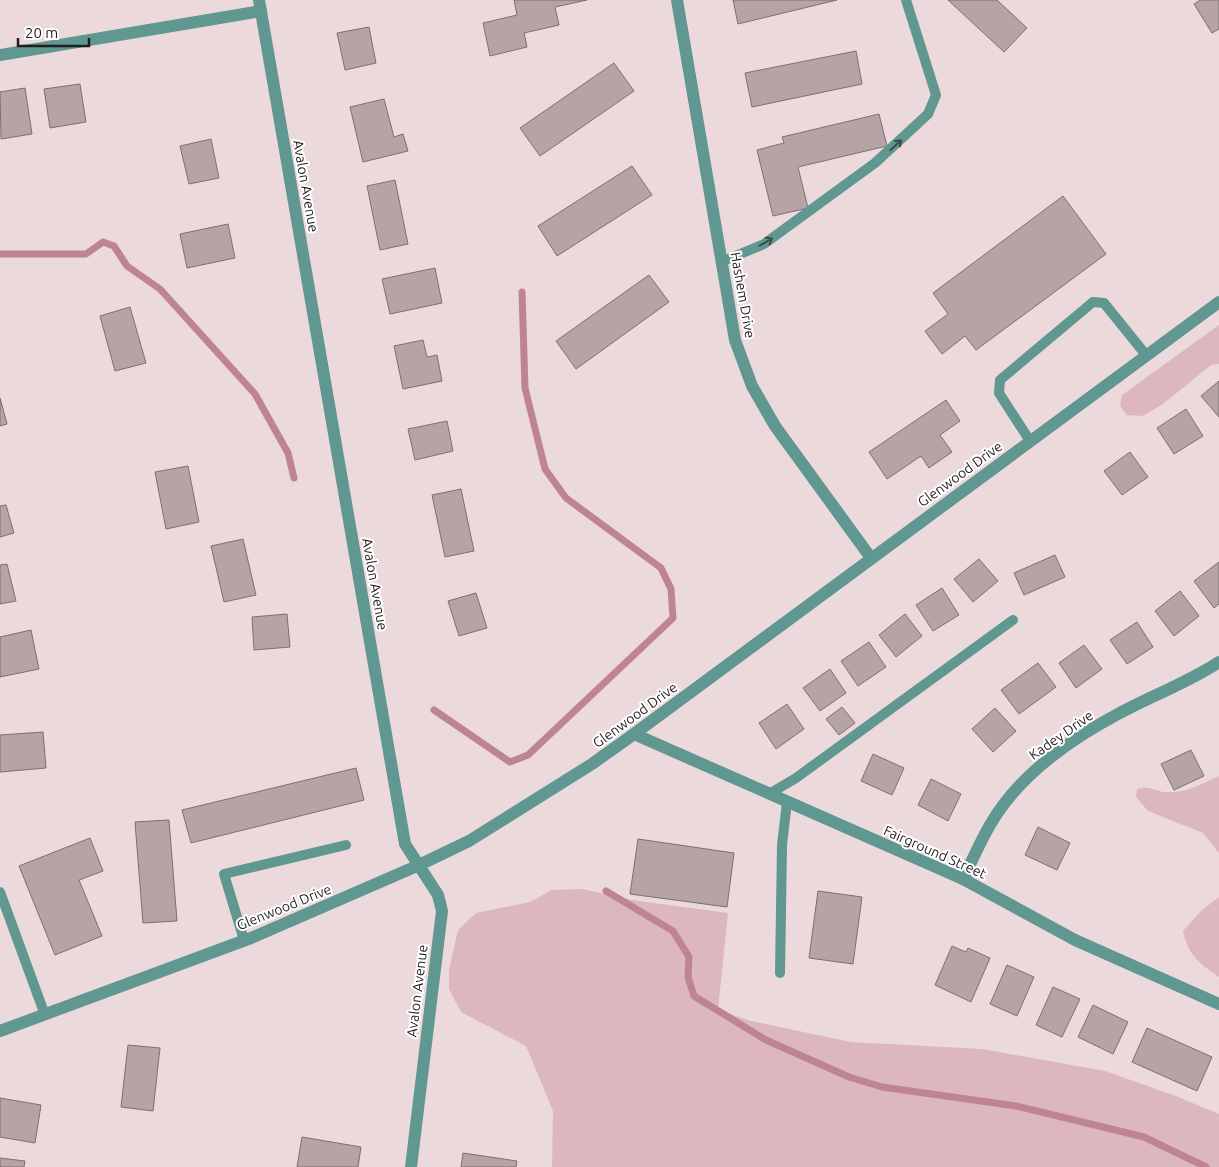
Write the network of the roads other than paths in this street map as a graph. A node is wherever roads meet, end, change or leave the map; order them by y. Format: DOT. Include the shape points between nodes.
graph roads {
  1 [pos="677,0"];
  2 [pos="906,0"];
  3 [pos="260,6"];
  4 [pos="0,56"];
  5 [pos="721,262"];
  6 [pos="1219,302"];
  7 [pos="1146,355"];
  8 [pos="1030,441"];
  9 [pos="871,558"];
  10 [pos="1013,620"];
  11 [pos="1219,662"];
  12 [pos="634,734"];
  13 [pos="769,794"];
  14 [pos="787,802"];
  15 [pos="346,845"];
  16 [pos="417,866"];
  17 [pos="964,879"];
  18 [pos="0,892"];
  19 [pos="244,940"];
  20 [pos="780,973"];
  21 [pos="1219,1004"];
  22 [pos="45,1015"];
  23 [pos="0,1031"];
  24 [pos="411,1167"];
  1 -- 5 [label="street, Hashem Drive"];
  5 -- 2 [label="lane, one-way" via="764,244 781,233 875,163 928,114 936,96"];
  3 -- 4 [label="street"];
  3 -- 16 [label="street, Avalon Avenue" via="405,844"];
  5 -- 9 [label="street, Hashem Drive" via="734,340 752,386 775,426"];
  6 -- 7 [label="street, Glenwood Drive"];
  7 -- 8 [label="street, Glenwood Drive"];
  7 -- 8 [label="lane" via="1104,303 1093,302 1000,380 999,393"];
  8 -- 9 [label="street, Glenwood Drive"];
  9 -- 12 [label="street, Glenwood Drive"];
  10 -- 13 [label="lane" via="796,778"];
  11 -- 17 [label="street, Kadey Drive" via="1117,714 1037,768 990,824"];
  12 -- 13 [label="street, Fairground Street"];
  12 -- 16 [label="street, Glenwood Drive" via="477,836"];
  13 -- 14 [label="street, Fairground Street"];
  14 -- 17 [label="street, Fairground Street"];
  14 -- 20 [label="lane" via="782,845"];
  15 -- 19 [label="lane" via="224,874"];
  16 -- 19 [label="street, Glenwood Drive"];
  16 -- 24 [label="street, Avalon Avenue" via="438,895 442,911"];
  17 -- 21 [label="street, Fairground Street" via="1075,940"];
  18 -- 22 [label="lane"];
  19 -- 22 [label="street, Glenwood Drive"];
  22 -- 23 [label="street, Glenwood Drive"];
}
